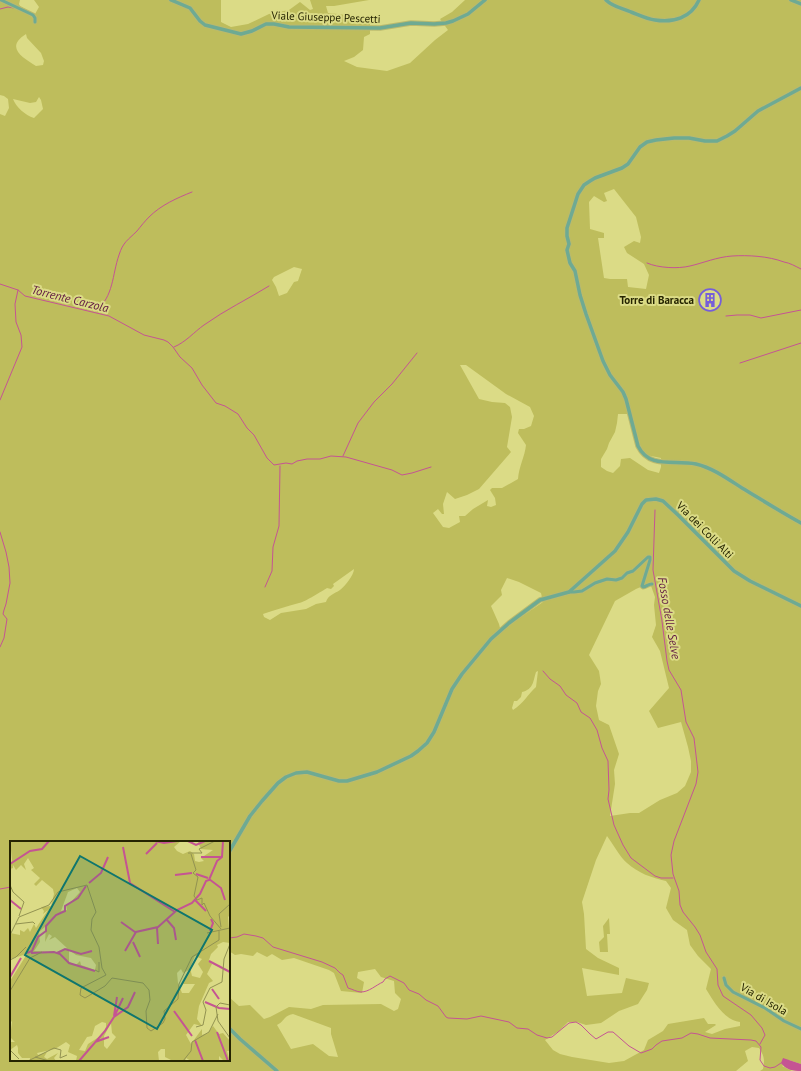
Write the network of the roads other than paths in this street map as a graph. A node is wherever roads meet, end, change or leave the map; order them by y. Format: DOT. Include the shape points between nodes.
graph roads {
  1 [pos="1,0"];
  2 [pos="172,0"];
  3 [pos="486,0"];
  4 [pos="606,0"];
  5 [pos="699,0"];
  6 [pos="791,0"];
  7 [pos="801,4"];
  8 [pos="35,22"];
  9 [pos="801,88"];
  10 [pos="801,523"];
  11 [pos="652,584"];
  12 [pos="569,592"];
  13 [pos="801,606"];
  14 [pos="230,850"];
  15 [pos="724,978"];
  16 [pos="230,1029"];
  17 [pos="801,1029"];
  18 [pos="277,1071"];
  1 -- 8 [label="street" via="33,15"];
  2 -- 3 [label="street, Viale Giuseppe Pescetti" via="190,8 205,25 242,34 266,24 290,27 380,28 411,23 446,23 468,14"];
  4 -- 5 [label="street" via="610,4 646,18 667,21 689,14"];
  6 -- 7 [label="street"];
  9 -- 10 [label="street" via="758,111 717,141 674,138 647,142 640,147 628,164 584,185 578,194 568,223 567,236 570,263 575,271 586,314 607,369 626,399 641,452 654,461 696,464 713,470"];
  11 -- 12 [label="street" via="642,586 650,560 648,557 622,578 607,579 582,591"];
  12 -- 13 [label="street, Via dei Colli Alti" via="615,551 642,504 646,500 656,499 663,501 734,571"];
  12 -- 14 [label="street, Via dei Colli Alti" via="540,600 491,639 452,689 434,732 418,751 377,772 347,781 307,772 286,777 250,816"];
  15 -- 17 [label="street, Via di Isola" via="726,985 733,992"];
  16 -- 18 [label="street"];
}
